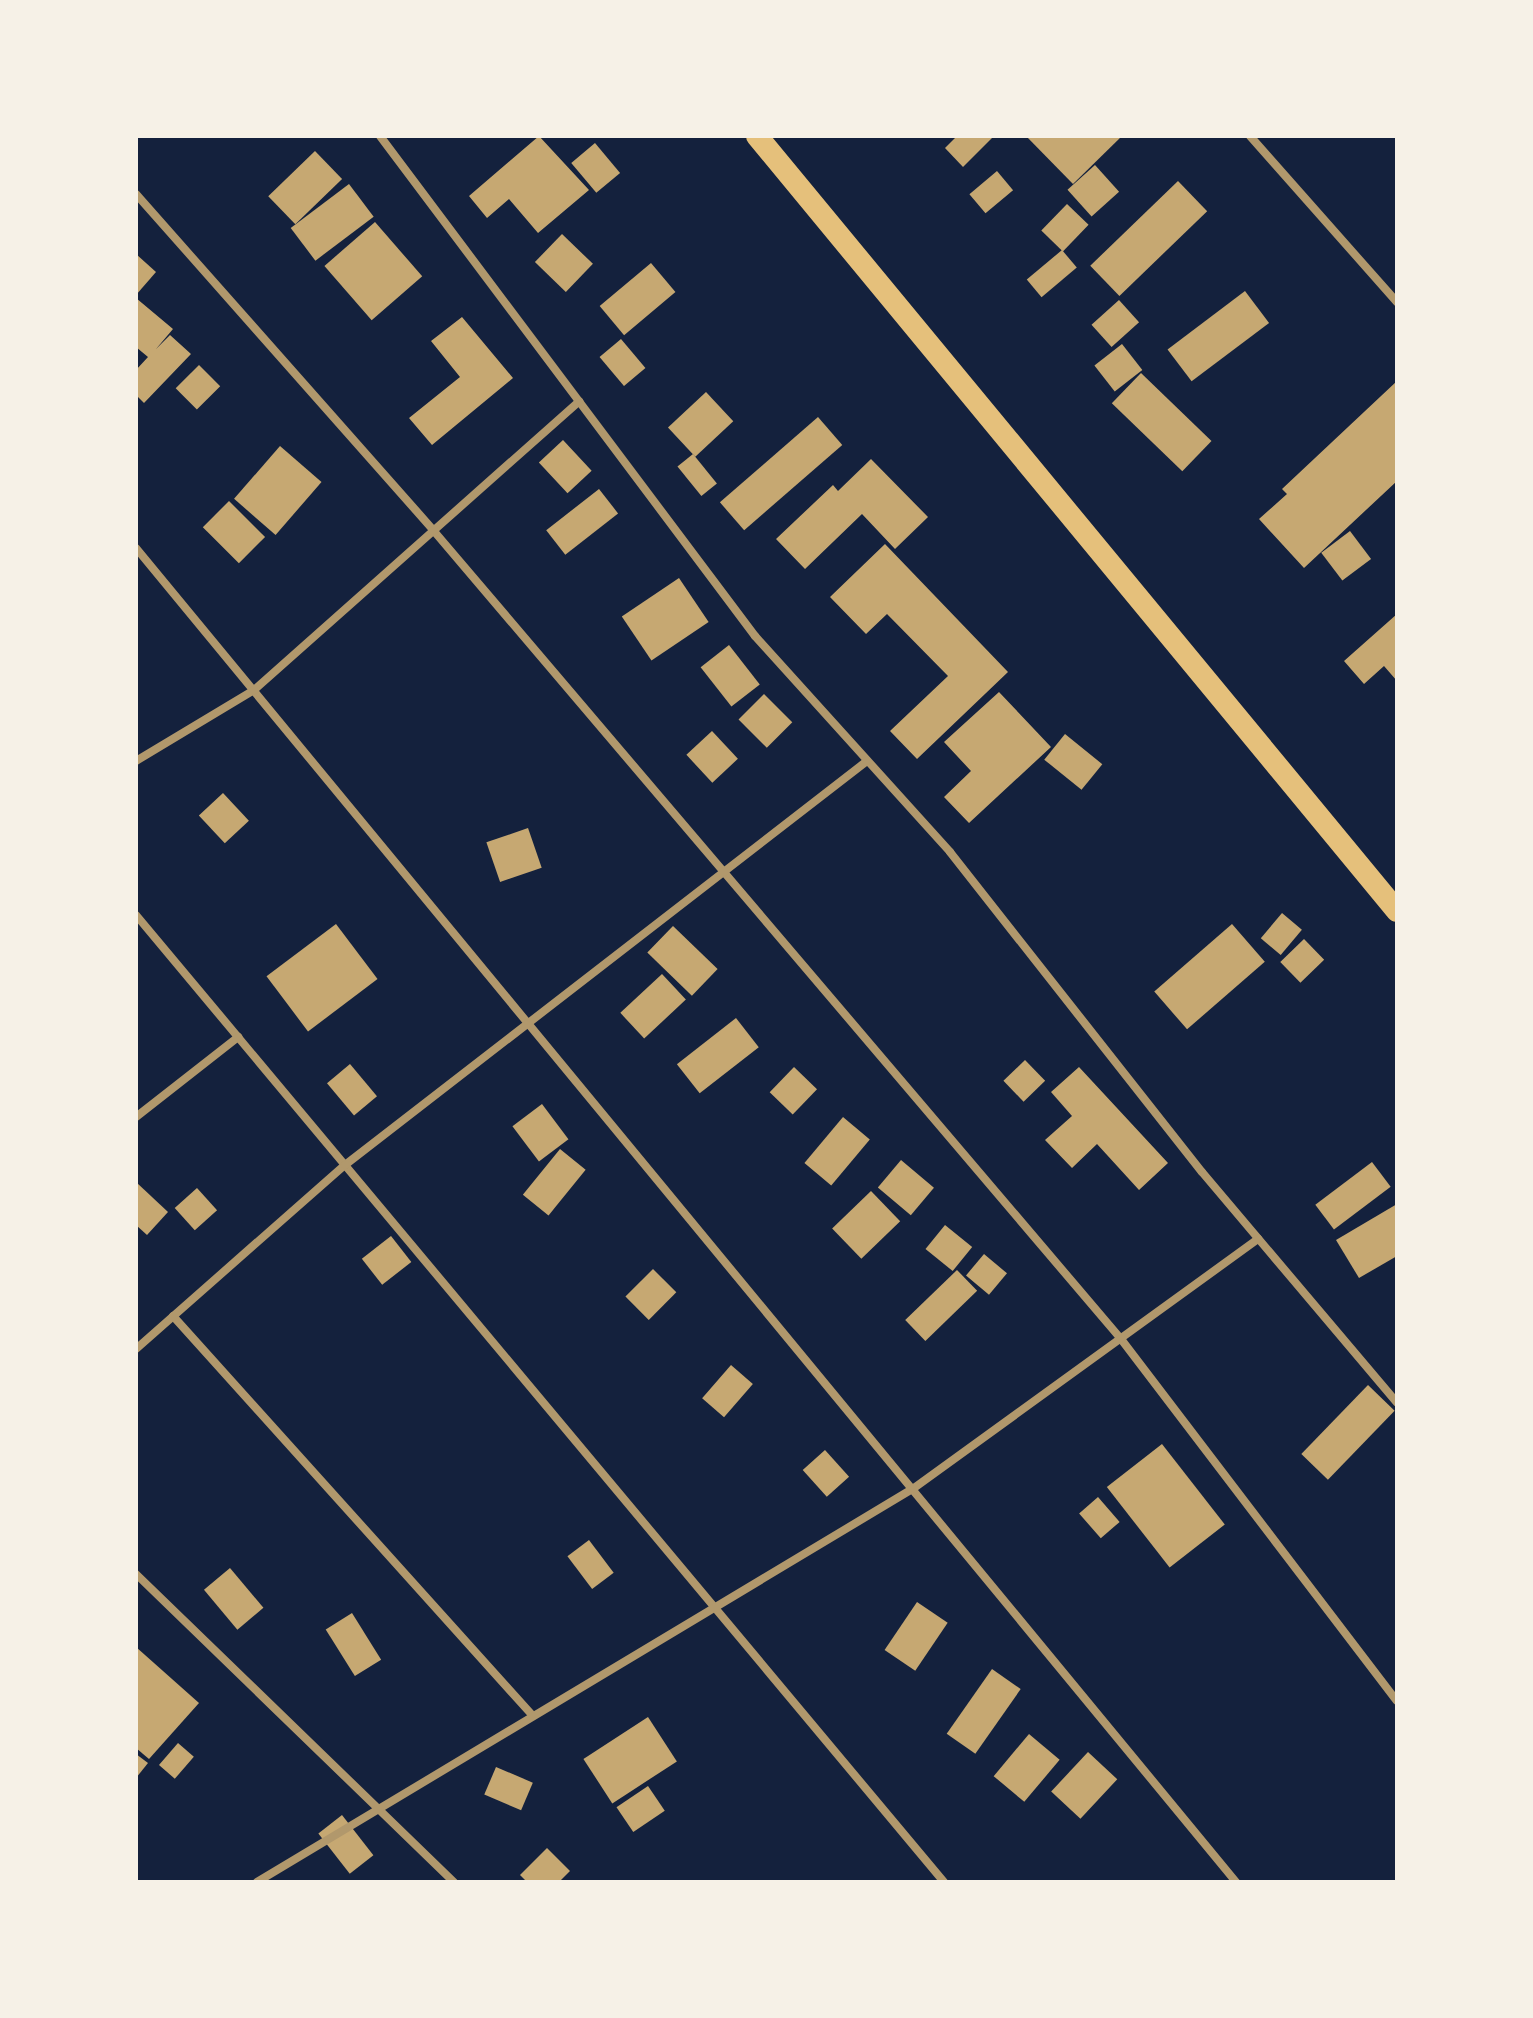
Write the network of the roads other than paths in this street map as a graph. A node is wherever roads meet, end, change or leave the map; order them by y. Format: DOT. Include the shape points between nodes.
graph roads {
  1 [pos="380,136"];
  2 [pos="757,136"];
  3 [pos="1250,136"];
  4 [pos="136,194"];
  5 [pos="1397,302"];
  6 [pos="579,401"];
  7 [pos="433,530"];
  8 [pos="136,548"];
  9 [pos="254,690"];
  10 [pos="136,761"];
  11 [pos="867,761"];
  12 [pos="724,872"];
  13 [pos="1397,911"];
  14 [pos="136,915"];
  15 [pos="531,1023"];
  16 [pos="238,1037"];
  17 [pos="136,1117"];
  18 [pos="345,1165"];
  19 [pos="1258,1239"];
  20 [pos="173,1316"];
  21 [pos="1121,1339"];
  22 [pos="136,1349"];
  23 [pos="1397,1403"];
  24 [pos="914,1488"];
  25 [pos="136,1574"];
  26 [pos="715,1607"];
  27 [pos="1397,1701"];
  28 [pos="533,1716"];
  29 [pos="257,1882"];
  30 [pos="454,1882"];
  31 [pos="944,1882"];
  32 [pos="1236,1882"];
  1 -- 6 [label="street"];
  2 -- 13 [label="highway"];
  3 -- 5 [label="street"];
  4 -- 7 [label="street"];
  6 -- 7 [label="street"];
  6 -- 11 [label="street" via="755,636"];
  7 -- 9 [label="street"];
  7 -- 12 [label="street"];
  8 -- 9 [label="street"];
  9 -- 10 [label="street"];
  9 -- 15 [label="street"];
  11 -- 12 [label="street"];
  11 -- 19 [label="street" via="950,852"];
  12 -- 15 [label="street"];
  12 -- 21 [label="street"];
  14 -- 16 [label="street"];
  15 -- 18 [label="street"];
  15 -- 24 [label="street"];
  16 -- 17 [label="street"];
  16 -- 18 [label="street"];
  18 -- 20 [label="street"];
  18 -- 26 [label="street"];
  19 -- 21 [label="street"];
  19 -- 23 [label="street"];
  20 -- 22 [label="street"];
  20 -- 28 [label="street"];
  21 -- 24 [label="street"];
  21 -- 27 [label="street"];
  24 -- 26 [label="street"];
  24 -- 32 [label="street"];
  25 -- 30 [label="street"];
  26 -- 28 [label="street"];
  26 -- 31 [label="street"];
  28 -- 29 [label="street"];
}
